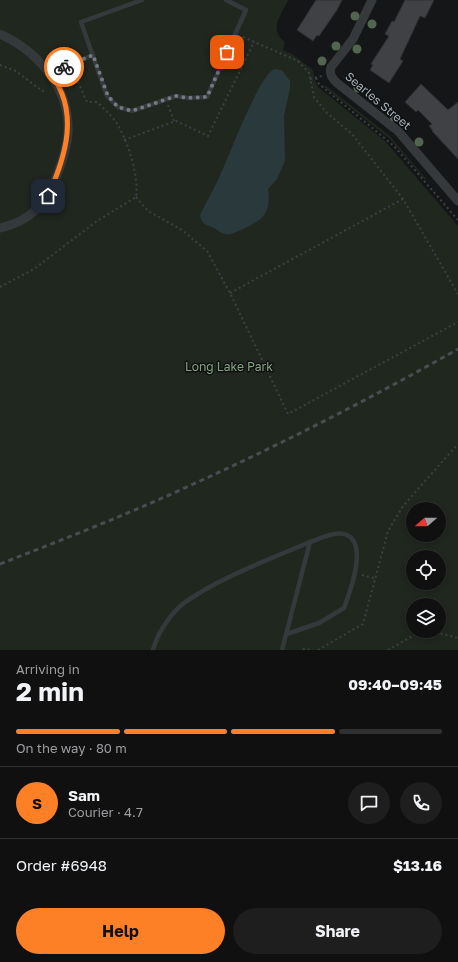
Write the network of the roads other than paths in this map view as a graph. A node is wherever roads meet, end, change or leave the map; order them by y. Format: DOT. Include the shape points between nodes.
graph roads {
  1 [pos="142,0"];
  2 [pos="226,0"];
  3 [pos="372,0"];
  4 [pos="0,34"];
  5 [pos="93,55"];
  6 [pos="50,73"];
  7 [pos="458,201"];
  8 [pos="0,228"];
  9 [pos="310,542"];
  10 [pos="286,634"];
  11 [pos="153,650"];
  12 [pos="282,650"];
  1 -- 5 [label="lane" via="81,22"];
  2 -- 5 [label="lane" via="246,10 207,97 176,96 132,111 118,107 108,96"];
  3 -- 7 [label="street, Searles Street" via="353,39 333,64 330,74 337,83 398,131"];
  4 -- 6 [label="street" via="29,52"];
  5 -- 6 [label="lane"];
  6 -- 8 [label="street" via="60,92 67,117 68,134 59,168 48,196 39,208 26,219"];
  9 -- 10 [label="lane"];
  9 -- 10 [label="lane" via="336,534 347,535 357,550 357,563 344,608 319,623"];
  9 -- 11 [label="lane" via="225,579 192,597 168,619"];
  10 -- 12 [label="lane"];
}
